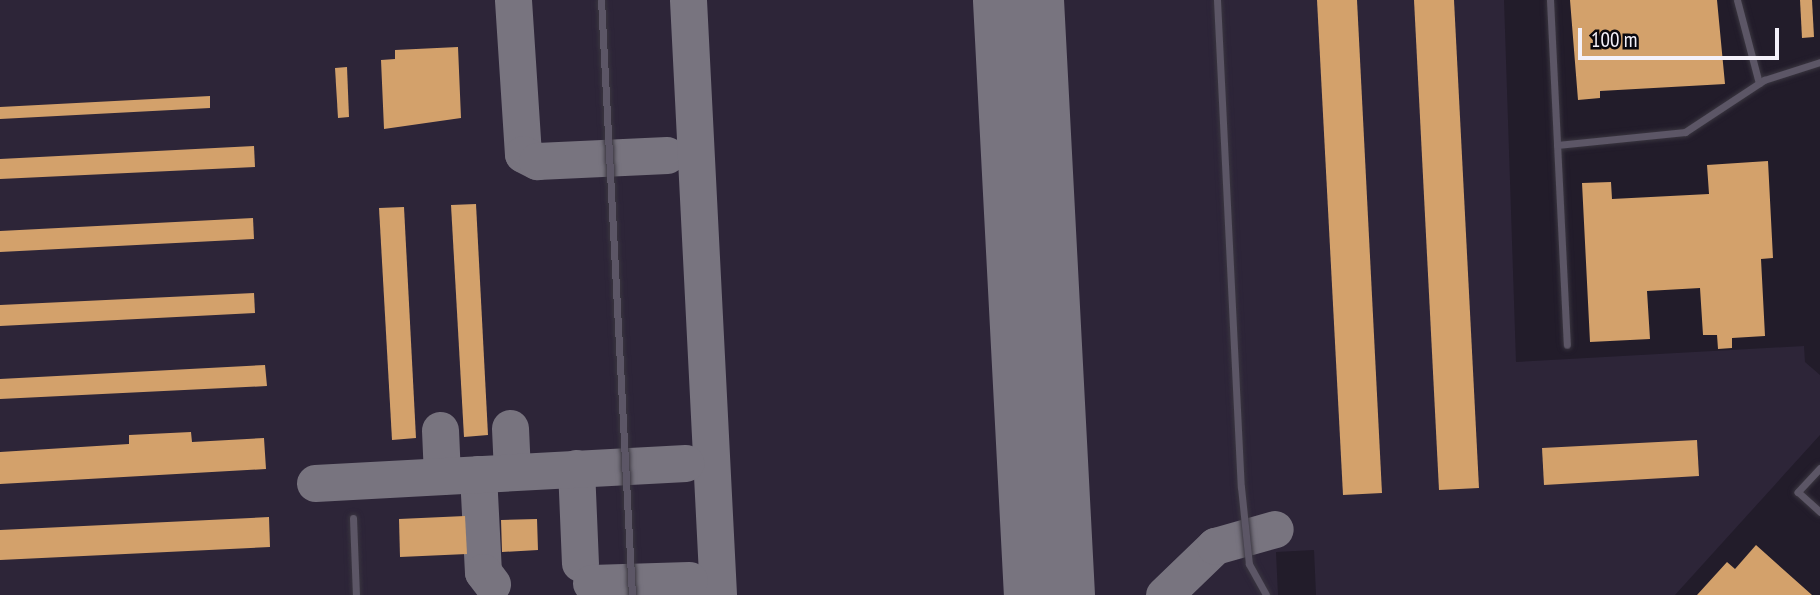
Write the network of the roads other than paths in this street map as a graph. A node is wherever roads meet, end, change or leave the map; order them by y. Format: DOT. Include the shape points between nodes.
graph roads {
  1 [pos="601,0"];
  2 [pos="1217,0"];
  3 [pos="1550,0"];
  4 [pos="1737,0"];
  5 [pos="1820,62"];
  6 [pos="1759,83"];
  7 [pos="1557,145"];
  8 [pos="1567,345"];
  9 [pos="1820,468"];
  10 [pos="1820,512"];
  11 [pos="353,517"];
  12 [pos="356,595"];
  13 [pos="632,595"];
  14 [pos="1266,595"];
  1 -- 13 [label="lane"];
  2 -- 14 [label="lane" via="1241,487 1249,564"];
  3 -- 7 [label="lane"];
  4 -- 6 [label="lane"];
  5 -- 6 [label="lane"];
  6 -- 7 [label="lane" via="1685,132"];
  7 -- 8 [label="lane"];
  9 -- 10 [label="lane" via="1798,492"];
  11 -- 12 [label="lane"];
}
